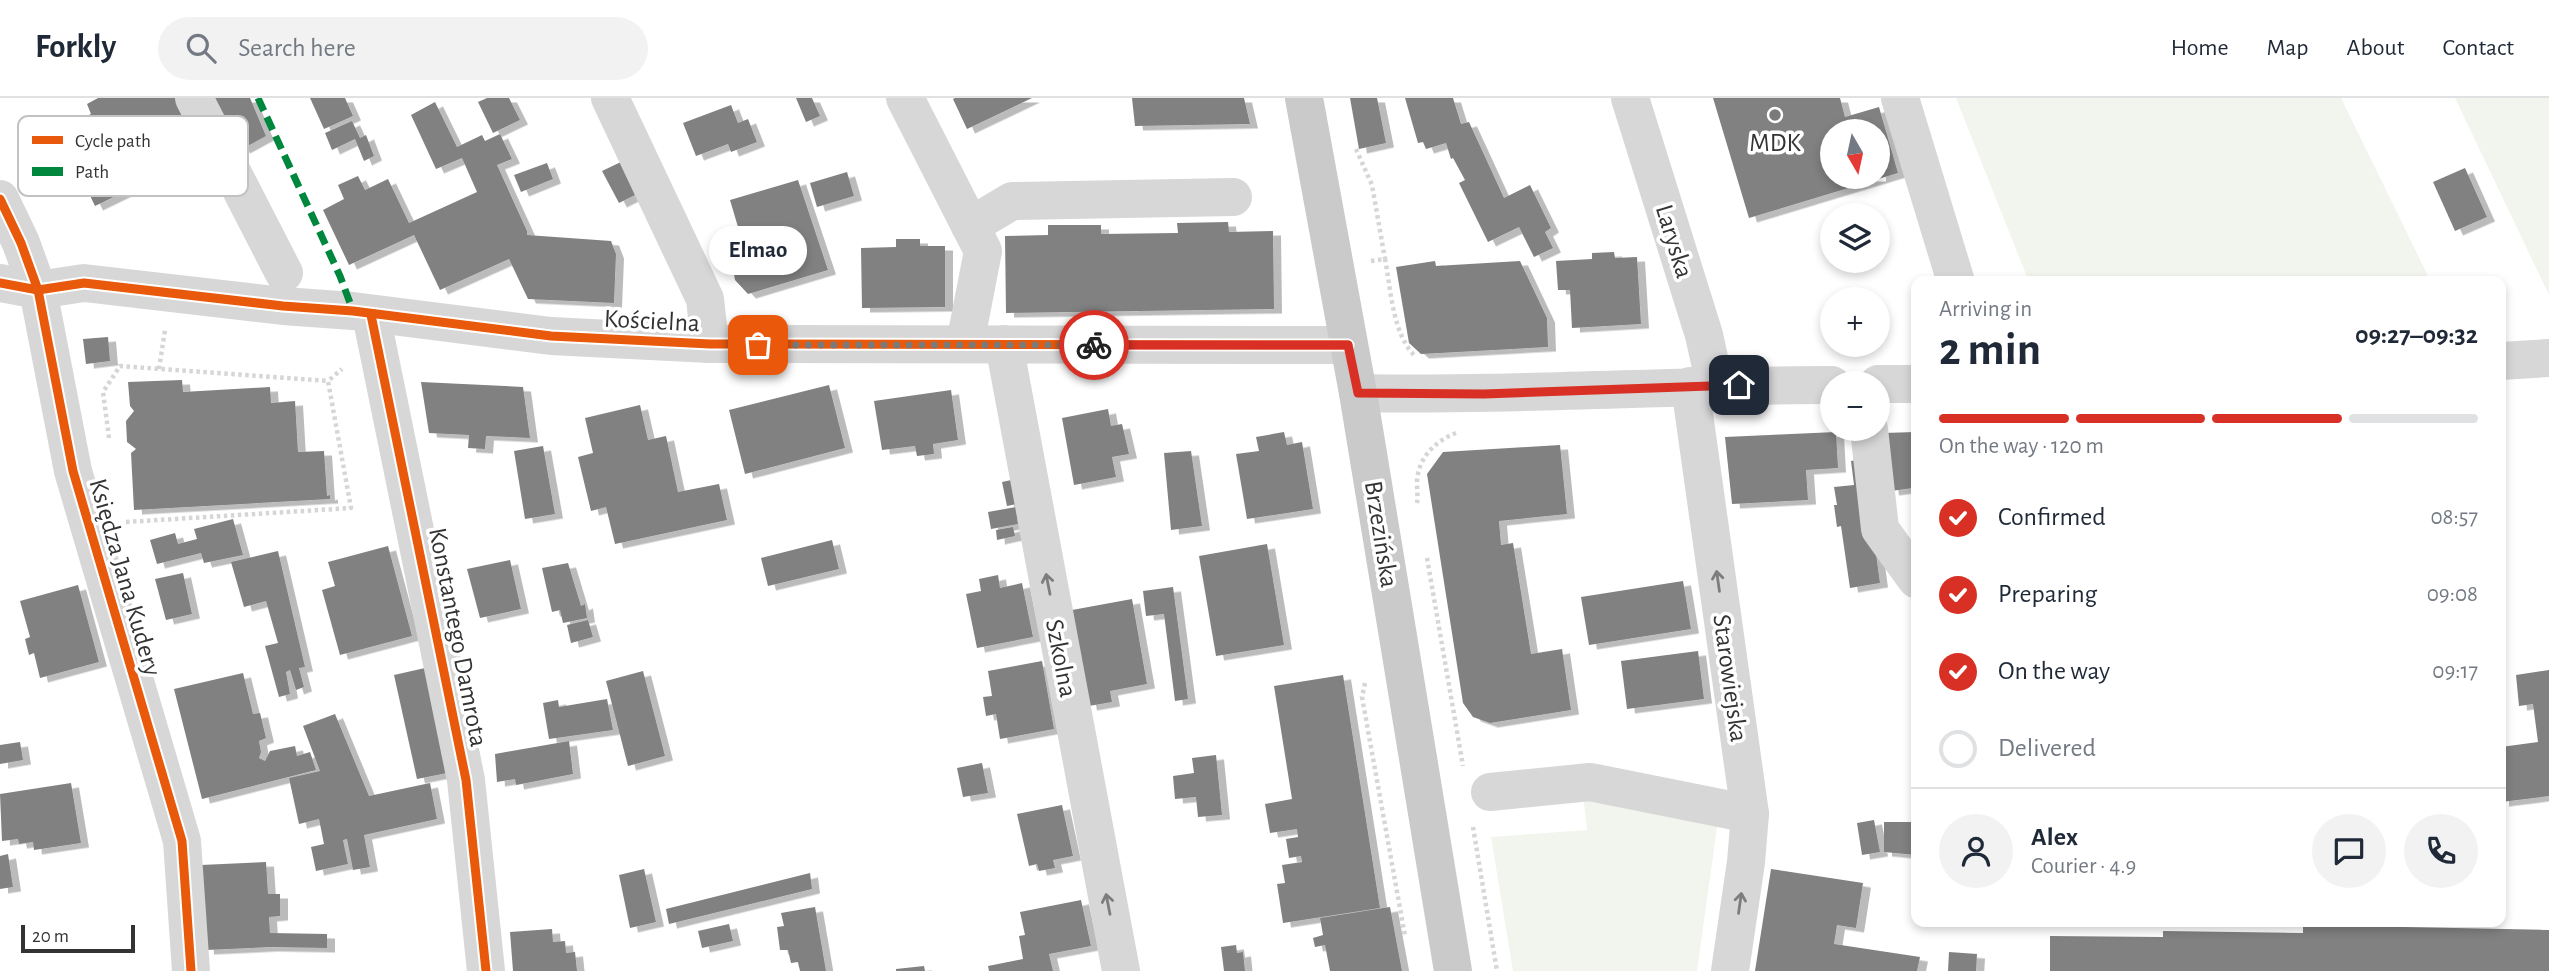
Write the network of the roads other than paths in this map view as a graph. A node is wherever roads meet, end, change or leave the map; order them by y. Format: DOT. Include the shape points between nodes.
graph roads {
  1 [pos="194,98"];
  2 [pos="610,98"];
  3 [pos="905,98"];
  4 [pos="1304,98"];
  5 [pos="1630,98"];
  6 [pos="1900,98"];
  7 [pos="203,116"];
  8 [pos="244,196"];
  9 [pos="1233,197"];
  10 [pos="0,199"];
  11 [pos="970,226"];
  12 [pos="284,273"];
  13 [pos="1954,276"];
  14 [pos="0,283"];
  15 [pos="38,290"];
  16 [pos="371,315"];
  17 [pos="965,344"];
  18 [pos="1004,344"];
  19 [pos="710,345"];
  20 [pos="1348,345"];
  21 [pos="2549,358"];
  22 [pos="2506,361"];
  23 [pos="1890,384"];
  24 [pos="1911,384"];
  25 [pos="1820,385"];
  26 [pos="1703,386"];
  27 [pos="1358,393"];
  28 [pos="1870,441"];
  29 [pos="1911,572"];
  30 [pos="1475,795"];
  31 [pos="1751,814"];
  32 [pos="191,971"];
  33 [pos="486,971"];
  34 [pos="1121,971"];
  35 [pos="1453,971"];
  36 [pos="1730,971"];
  1 -- 7 [label="street"];
  2 -- 19 [label="street, Kościelna" via="705,299"];
  3 -- 11 [label="street"];
  4 -- 20 [label="main road, Brzezińska"];
  5 -- 26 [label="street, Laryska" via="1704,335"];
  6 -- 13 [label="street"];
  8 -- 12 [label="street"];
  9 -- 11 [label="street" via="1012,201"];
  10 -- 15 [label="street, Księdza Jana Kudery"];
  11 -- 17 [label="street" via="983,251"];
  14 -- 15 [label="street, Kościelna"];
  15 -- 16 [label="street, Kościelna" via="84,283"];
  15 -- 32 [label="street, Księdza Jana Kudery" via="73,471 182,841"];
  16 -- 19 [label="street, Kościelna" via="551,336"];
  16 -- 33 [label="street, Konstantego Damrota" via="466,780"];
  17 -- 18 [label="street, Kościelna"];
  17 -- 19 [label="street, Kościelna"];
  18 -- 20 [label="street, Kościelna"];
  34 -- 18 [label="street, Szkolna, one-way"];
  20 -- 27 [label="main road, Brzezińska"];
  21 -- 22 [label="street"];
  23 -- 24 [label="street"];
  25 -- 26 [label="street"];
  26 -- 27 [label="street" via="1484,394"];
  31 -- 26 [label="street, Starowiejska, one-way"];
  27 -- 35 [label="main road, Brzezińska"];
  28 -- 29 [label="street" via="1880,528"];
  30 -- 31 [label="street" via="1590,782"];
  36 -- 31 [label="street, Starowiejska, one-way"];
}
